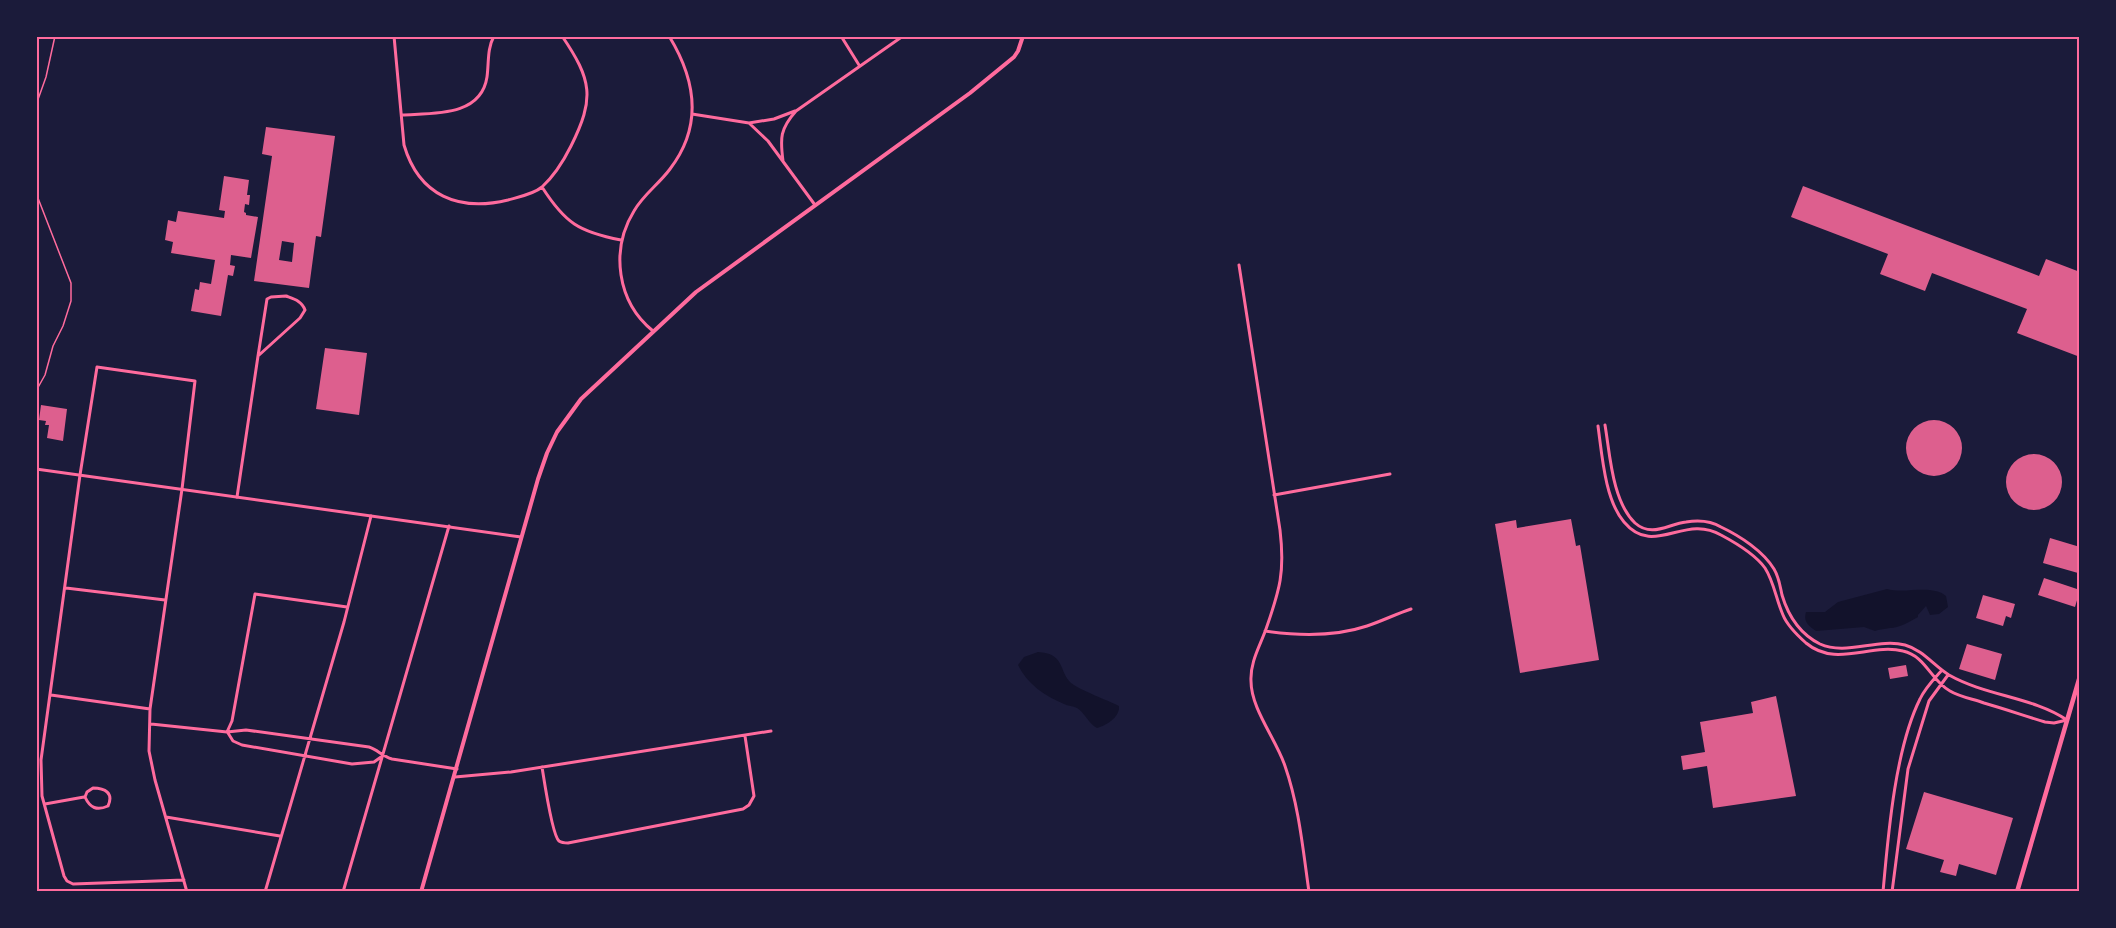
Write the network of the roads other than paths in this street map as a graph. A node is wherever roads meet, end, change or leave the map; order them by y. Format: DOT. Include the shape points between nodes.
graph roads {
  1 [pos="394,36"];
  2 [pos="494,36"];
  3 [pos="562,36"];
  4 [pos="669,36"];
  5 [pos="841,36"];
  6 [pos="903,36"];
  7 [pos="1023,36"];
  8 [pos="859,66"];
  9 [pos="796,111"];
  10 [pos="692,114"];
  11 [pos="402,115"];
  12 [pos="749,123"];
  13 [pos="783,161"];
  14 [pos="542,187"];
  15 [pos="815,205"];
  16 [pos="621,240"];
  17 [pos="1239,264"];
  18 [pos="653,331"];
  19 [pos="258,356"];
  20 [pos="1605,424"];
  21 [pos="1598,426"];
  22 [pos="36,469"];
  23 [pos="80,474"];
  24 [pos="1390,474"];
  25 [pos="182,489"];
  26 [pos="1274,495"];
  27 [pos="237,497"];
  28 [pos="371,516"];
  29 [pos="449,526"];
  30 [pos="522,537"];
  31 [pos="65,588"];
  32 [pos="165,600"];
  33 [pos="348,607"];
  34 [pos="1411,609"];
  35 [pos="1265,632"];
  36 [pos="1942,670"];
  37 [pos="1948,675"];
  38 [pos="2080,676"];
  39 [pos="1935,678"];
  40 [pos="1939,685"];
  41 [pos="51,695"];
  42 [pos="150,709"];
  43 [pos="2067,720"];
  44 [pos="151,724"];
  45 [pos="771,731"];
  46 [pos="227,732"];
  47 [pos="745,736"];
  48 [pos="309,739"];
  49 [pos="306,755"];
  50 [pos="382,756"];
  51 [pos="542,767"];
  52 [pos="457,770"];
  53 [pos="455,777"];
  54 [pos="85,797"];
  55 [pos="45,804"];
  56 [pos="166,817"];
  57 [pos="280,836"];
  58 [pos="184,880"];
  59 [pos="187,892"];
  60 [pos="265,892"];
  61 [pos="343,892"];
  62 [pos="421,892"];
  63 [pos="1309,892"];
  64 [pos="1883,892"];
  65 [pos="1892,892"];
  66 [pos="2018,892"];
  1 -- 11 [label="street"];
  2 -- 11 [label="street" via="488,52 486,84 472,104 459,110"];
  3 -- 14 [label="street" via="582,72 587,108 569,150"];
  4 -- 10 [label="street" via="691,86"];
  5 -- 8 [label="street"];
  6 -- 8 [label="street"];
  7 -- 15 [label="main road" via="1014,57 970,93"];
  8 -- 9 [label="street"];
  9 -- 12 [label="street"];
  9 -- 13 [label="street" via="783,130"];
  10 -- 12 [label="street"];
  10 -- 16 [label="street" via="679,157 640,201"];
  11 -- 14 [label="street" via="409,161 441,196 479,204 512,199"];
  12 -- 13 [label="street"];
  13 -- 15 [label="street"];
  14 -- 16 [label="street" via="571,223 585,231"];
  15 -- 18 [label="main road" via="708,282"];
  16 -- 18 [label="street" via="622,285 637,314"];
  17 -- 26 [label="street"];
  18 -- 30 [label="main road" via="593,386 565,420 547,453"];
  19 -- 19 [label="street" via="300,318 304,305 286,296 267,299"];
  19 -- 27 [label="street"];
  20 -- 36 [label="street" via="1620,499 1636,523 1653,530 1688,521 1720,526 1766,559 1777,575 1791,617 1818,643 1839,648 1904,645"];
  21 -- 39 [label="street" via="1612,501 1633,530 1653,538 1691,528 1720,534 1760,562 1771,579 1786,621 1816,650 1831,655 1901,650 1914,655"];
  22 -- 23 [label="street"];
  23 -- 25 [label="street"];
  23 -- 25 [label="street" via="97,367 195,381"];
  23 -- 31 [label="street"];
  24 -- 26 [label="street"];
  25 -- 27 [label="street"];
  25 -- 32 [label="street"];
  26 -- 35 [label="street" via="1283,567"];
  27 -- 28 [label="street"];
  28 -- 29 [label="street"];
  28 -- 33 [label="street"];
  29 -- 30 [label="street"];
  29 -- 50 [label="street"];
  30 -- 52 [label="main road"];
  31 -- 32 [label="street"];
  31 -- 41 [label="street"];
  32 -- 42 [label="street"];
  33 -- 46 [label="street" via="255,594"];
  33 -- 48 [label="street"];
  34 -- 35 [label="street" via="1341,632 1306,636"];
  35 -- 63 [label="street" via="1251,672 1252,690 1279,748 1290,783"];
  36 -- 37 [label="street"];
  36 -- 39 [label="street"];
  37 -- 40 [label="street"];
  37 -- 43 [label="street" via="2049,709"];
  38 -- 43 [label="main road"];
  39 -- 40 [label="street"];
  39 -- 64 [label="street" via="1920,697 1902,757"];
  40 -- 43 [label="street" via="1954,694 2045,722"];
  40 -- 65 [label="street" via="1926,710 1908,769"];
  41 -- 42 [label="street"];
  41 -- 55 [label="street" via="40,777"];
  42 -- 44 [label="street"];
  43 -- 66 [label="main road"];
  44 -- 46 [label="street"];
  44 -- 56 [label="street" via="150,761"];
  45 -- 47 [label="street"];
  46 -- 48 [label="street" via="246,730"];
  46 -- 49 [label="street" via="242,745"];
  47 -- 51 [label="street"];
  47 -- 51 [label="street" via="754,796 743,809 568,843 561,843 553,828"];
  48 -- 49 [label="street"];
  48 -- 50 [label="street" via="369,747"];
  49 -- 50 [label="street" via="352,764 374,762"];
  49 -- 57 [label="street"];
  50 -- 52 [label="street"];
  50 -- 61 [label="street"];
  51 -- 53 [label="street"];
  52 -- 53 [label="main road"];
  53 -- 62 [label="main road"];
  54 -- 54 [label="street" via="93,808 102,809 110,803 108,792 100,788 89,790"];
  54 -- 55 [label="street"];
  55 -- 58 [label="street" via="68,881 74,884"];
  56 -- 57 [label="street"];
  56 -- 58 [label="street"];
  57 -- 60 [label="street"];
  58 -- 59 [label="street"];
}
